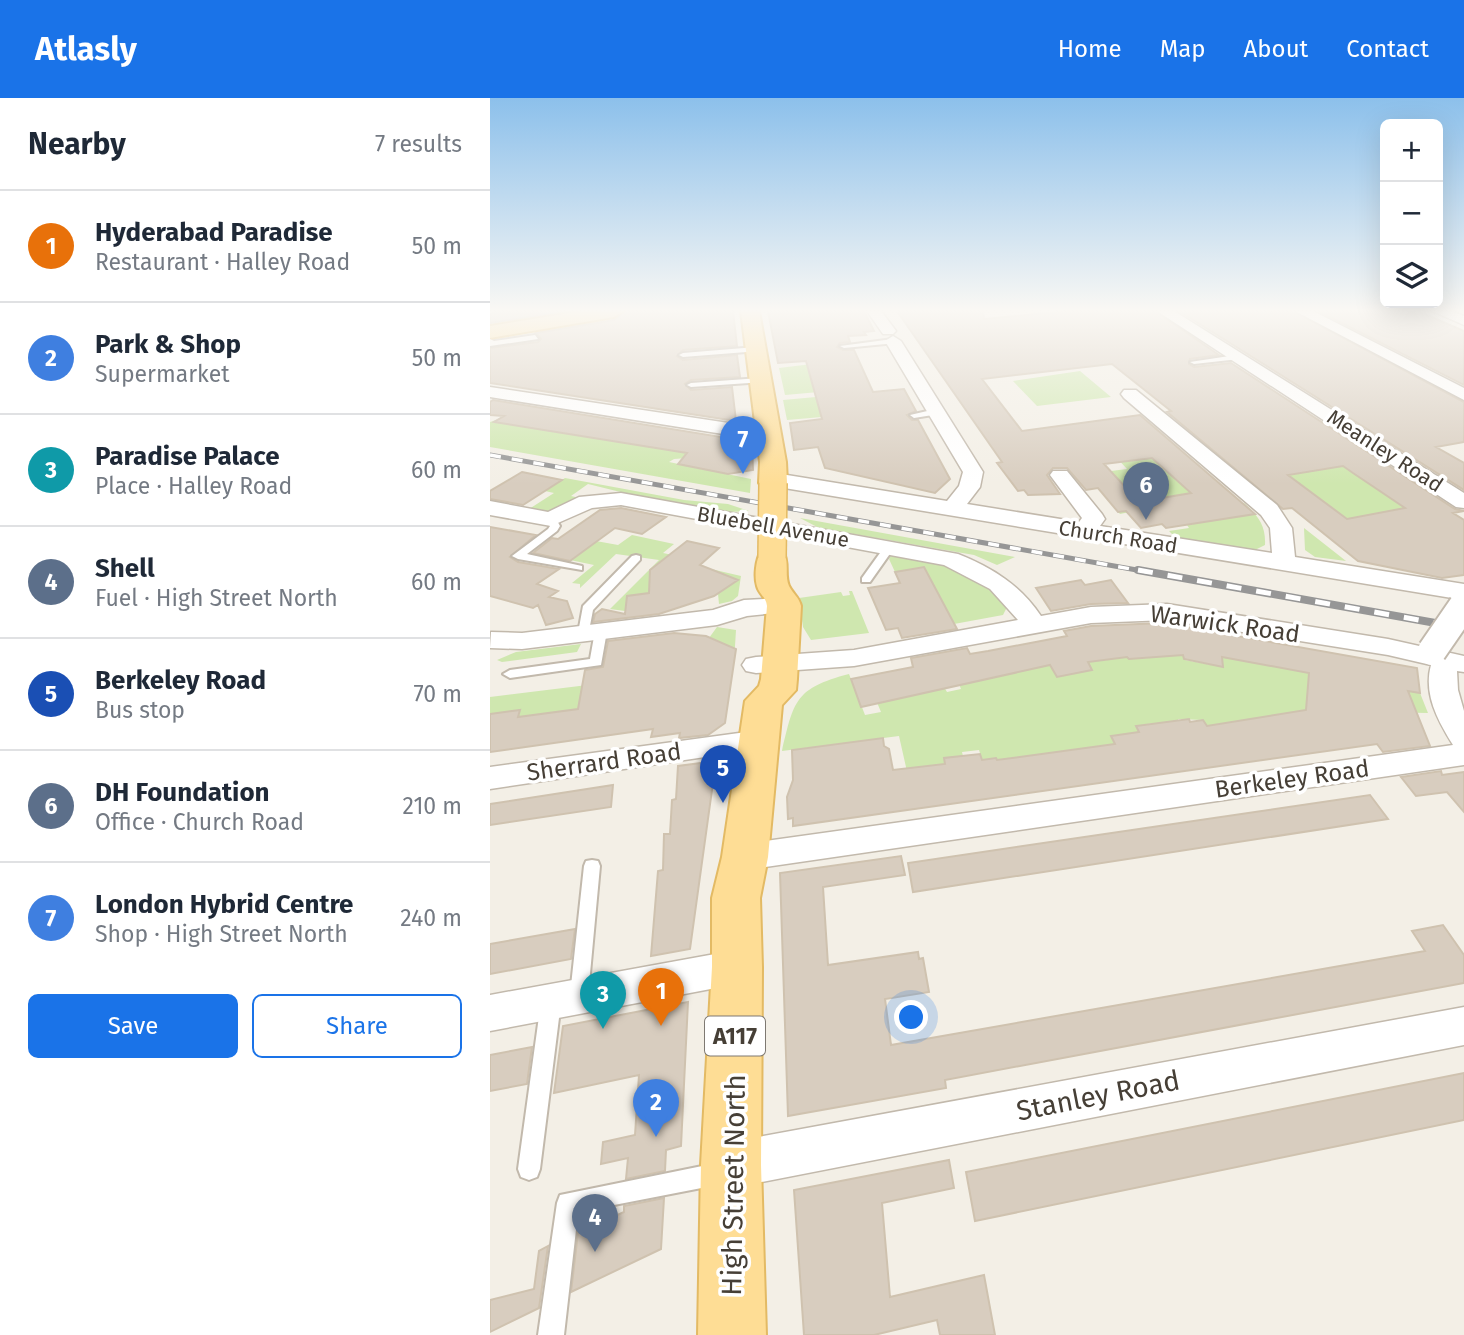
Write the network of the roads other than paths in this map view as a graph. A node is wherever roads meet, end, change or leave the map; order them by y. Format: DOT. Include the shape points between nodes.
graph roads {
  1 [pos="759,369"];
  2 [pos="910,369"];
  3 [pos="1254,369"];
  4 [pos="1413,369"];
  5 [pos="760,380"];
  6 [pos="691,385"];
  7 [pos="490,392"];
  8 [pos="1130,394"];
  9 [pos="1464,395"];
  10 [pos="936,412"];
  11 [pos="914,415"];
  12 [pos="767,429"];
  13 [pos="1060,475"];
  14 [pos="773,482"];
  15 [pos="1464,502"];
  16 [pos="490,508"];
  17 [pos="952,509"];
  18 [pos="551,519"];
  19 [pos="1083,531"];
  20 [pos="889,548"];
  21 [pos="636,558"];
  22 [pos="1283,563"];
  23 [pos="578,568"];
  24 [pos="866,580"];
  25 [pos="1464,592"];
  26 [pos="773,599"];
  27 [pos="1464,604"];
  28 [pos="490,620"];
  29 [pos="1034,625"];
  30 [pos="592,632"];
  31 [pos="490,640"];
  32 [pos="1443,657"];
  33 [pos="510,674"];
  34 [pos="766,688"];
  35 [pos="1464,739"];
  36 [pos="1464,754"];
  37 [pos="490,778"];
  38 [pos="745,857"];
  39 [pos="592,866"];
  40 [pos="737,967"];
  41 [pos="565,999"];
  42 [pos="490,1013"];
  43 [pos="1464,1026"];
  44 [pos="731,1168"];
  45 [pos="529,1170"];
  46 [pos="551,1335"];
  47 [pos="732,1335"];
  1 -- 5 [label="main road, High Street North / A117"];
  2 -- 10 [label="street"];
  3 -- 15 [label="street, Meanley Road"];
  4 -- 9 [label="street"];
  5 -- 6 [label="lane"];
  5 -- 12 [label="main road, High Street North / A117"];
  7 -- 12 [label="street" via="742,430"];
  8 -- 22 [label="street" via="1279,520 1285,539"];
  10 -- 11 [label="lane"];
  10 -- 17 [label="street" via="973,472 969,487"];
  12 -- 14 [label="main road, High Street North / A117"];
  13 -- 19 [label="street" via="1094,519"];
  14 -- 17 [label="street, Church Road"];
  14 -- 26 [label="main road, High Street North / A117, bridge"];
  16 -- 18 [label="street"];
  17 -- 19 [label="street, Church Road"];
  18 -- 20 [label="street, Bluebell Avenue" via="587,502 621,499"];
  18 -- 23 [label="lane" via="552,531 518,556"];
  19 -- 22 [label="street, Church Road"];
  20 -- 24 [label="lane"];
  20 -- 29 [label="street, Bluebell Avenue" via="950,559 986,573 1010,591"];
  21 -- 30 [label="lane" via="587,609"];
  22 -- 25 [label="street, Church Road"];
  26 -- 30 [label="street" via="717,617"];
  26 -- 34 [label="main road, High Street North / A117"];
  27 -- 32 [label="street, bridge"];
  28 -- 31 [label="street" via="499,627"];
  29 -- 32 [label="street, Warwick Road" via="1091,615 1167,612"];
  29 -- 34 [label="street, Warwick Road" via="854,658"];
  30 -- 31 [label="street"];
  30 -- 33 [label="lane" via="596,662"];
  32 -- 35 [label="street" via="1446,702"];
  34 -- 37 [label="street, Sherrard Road"];
  34 -- 38 [label="main road, High Street North / A117"];
  36 -- 38 [label="street, Berkeley Road"];
  38 -- 40 [label="main road, High Street North / A117" via="736,898"];
  39 -- 41 [label="lane"];
  40 -- 41 [label="street"];
  40 -- 44 [label="main road, High Street North / A117"];
  41 -- 42 [label="street"];
  41 -- 45 [label="lane"];
  43 -- 44 [label="street, Stanley Road"];
  44 -- 46 [label="lane" via="568,1203"];
  44 -- 47 [label="main road, High Street North / A117"];
}
